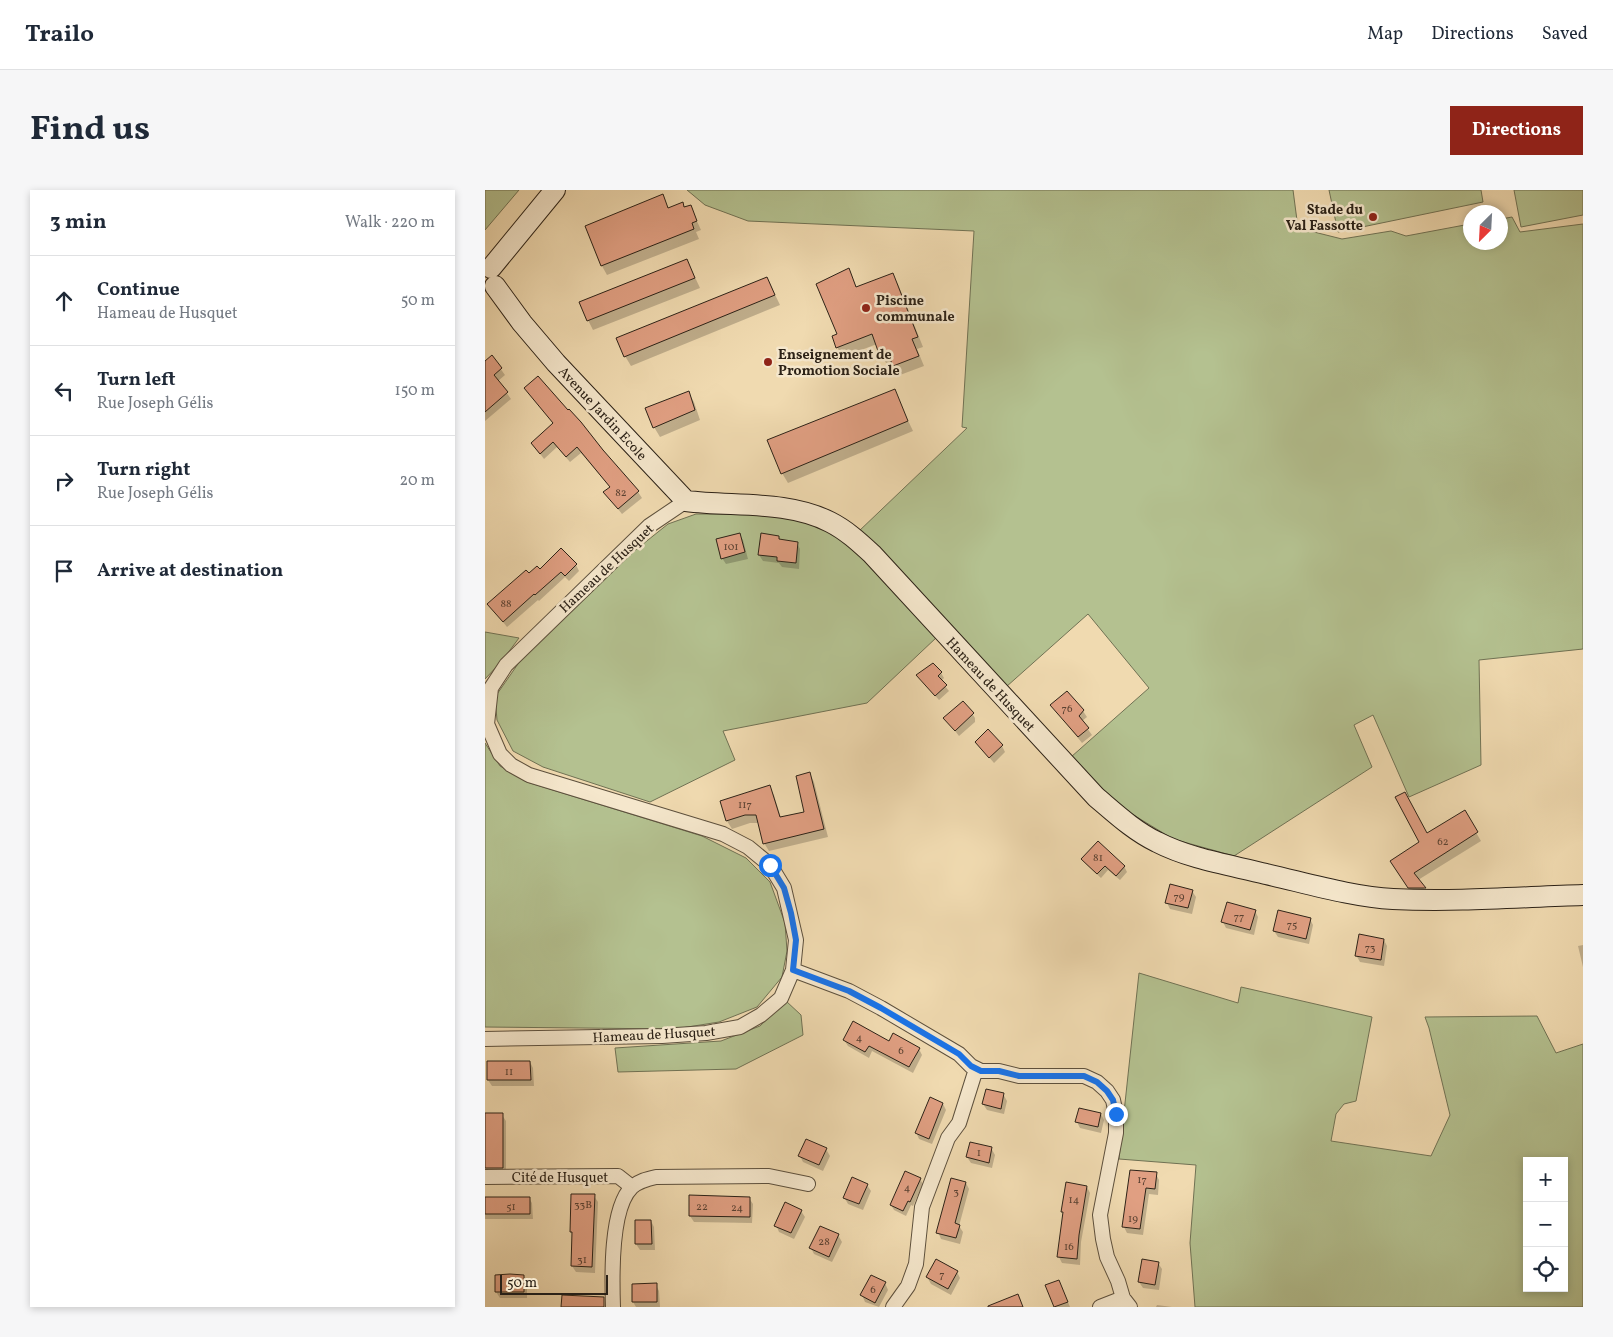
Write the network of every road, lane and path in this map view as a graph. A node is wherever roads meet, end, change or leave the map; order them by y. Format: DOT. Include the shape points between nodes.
graph roads {
  1 [pos="555,190"];
  2 [pos="489,282"];
  3 [pos="686,502"];
  4 [pos="1583,895"];
  5 [pos="793,970"];
  6 [pos="485,1039"];
  7 [pos="977,1069"];
  8 [pos="485,1177"];
  9 [pos="808,1184"];
  10 [pos="632,1187"];
  11 [pos="1127,1302"];
  12 [pos="613,1307"];
  13 [pos="893,1307"];
  14 [pos="1101,1307"];
  1 -- 2 [label="street"];
  2 -- 3 [label="street, Avenue Jardin Ecole" via="563,370"];
  3 -- 4 [label="street, Hameau de Husquet" via="791,510 830,522 853,536 1096,797 1127,823 1157,842 1189,854 1364,896 1447,900"];
  3 -- 5 [label="street, Hameau de Husquet" via="649,526 506,666 491,688 487,724 500,754 529,775 723,834 748,847 770,865 784,888 796,940"];
  5 -- 6 [label="street, Hameau de Husquet" via="781,998 740,1027 706,1033"];
  5 -- 7 [label="street" via="849,991 881,1008 959,1054"];
  7 -- 11 [label="street" via="1019,1076 1084,1076 1097,1082 1113,1100 1116,1133 1100,1215 1107,1257"];
  7 -- 13 [label="street" via="959,1123 948,1138 922,1207 916,1264 908,1286"];
  8 -- 10 [label="street, Cité de Husquet" via="618,1176"];
  9 -- 10 [label="street" via="769,1176 656,1177 641,1180"];
  10 -- 12 [label="street" via="621,1206 617,1226 612,1269"];
  11 -- 14 [label="street"];
}
